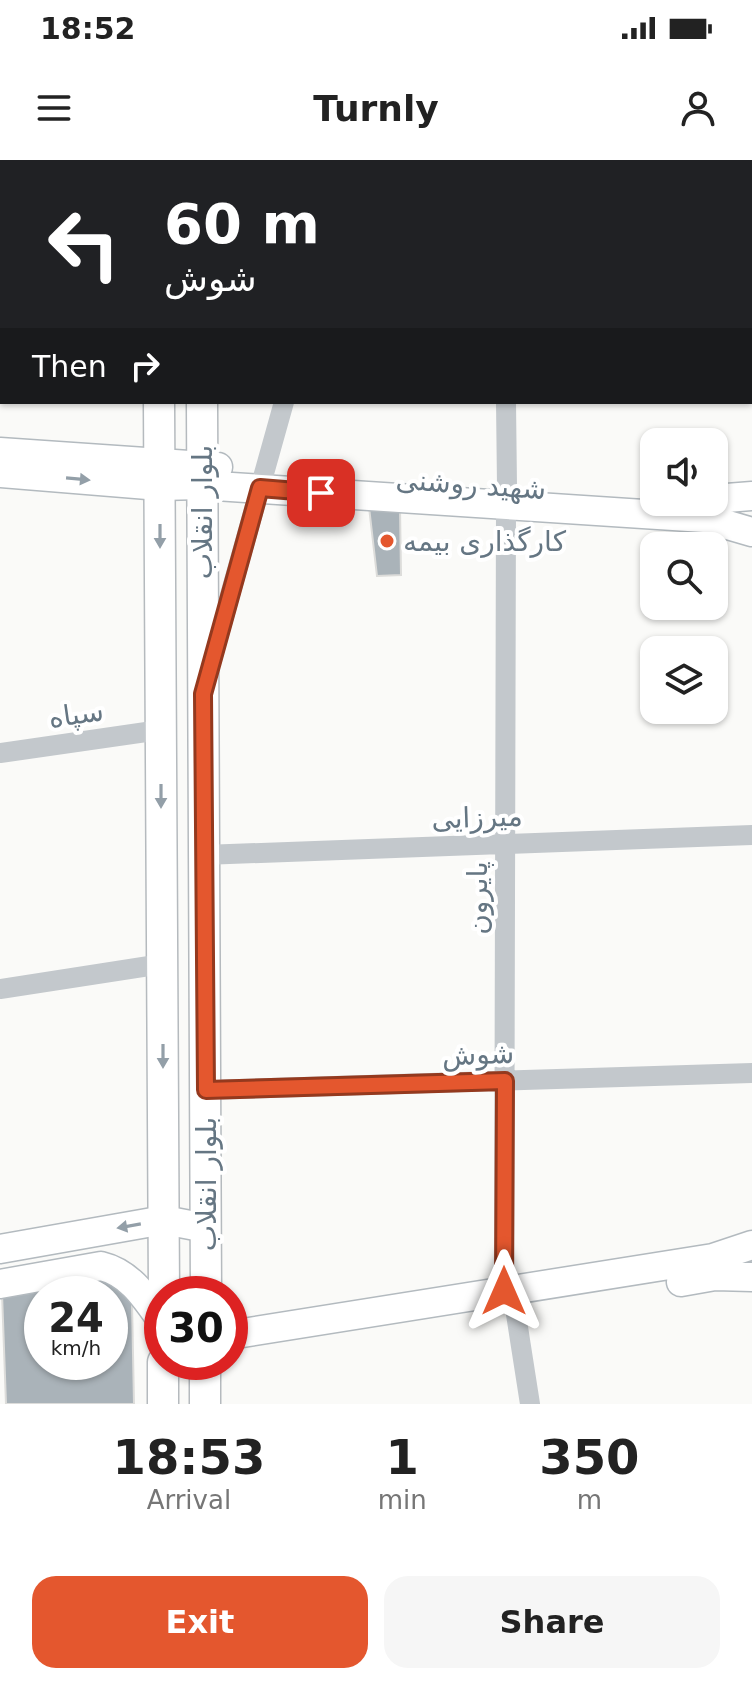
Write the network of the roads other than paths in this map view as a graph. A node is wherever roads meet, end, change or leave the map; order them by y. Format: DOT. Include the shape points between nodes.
graph roads {
  1 [pos="159,404"];
  2 [pos="202,404"];
  3 [pos="283,404"];
  4 [pos="506,404"];
  5 [pos="0,452"];
  6 [pos="0,473"];
  7 [pos="160,475"];
  8 [pos="201,476"];
  9 [pos="262,480"];
  10 [pos="506,496"];
  11 [pos="752,496"];
  12 [pos="640,497"];
  13 [pos="728,498"];
  14 [pos="752,507"];
  15 [pos="752,532"];
  16 [pos="203,694"];
  17 [pos="160,730"];
  18 [pos="0,753"];
  19 [pos="752,835"];
  20 [pos="505,844"];
  21 [pos="203,855"];
  22 [pos="162,964"];
  23 [pos="0,989"];
  24 [pos="752,1073"];
  25 [pos="505,1081"];
  26 [pos="206,1090"];
  27 [pos="164,1220"];
  28 [pos="206,1228"];
  29 [pos="752,1245"];
  30 [pos="0,1249"];
  31 [pos="164,1276"];
  32 [pos="206,1276"];
  33 [pos="752,1277"];
  34 [pos="0,1284"];
  35 [pos="144,1298"];
  36 [pos="509,1300"];
  37 [pos="248,1333"];
  38 [pos="248,1350"];
  39 [pos="163,1380"];
  40 [pos="205,1380"];
  41 [pos="163,1404"];
  42 [pos="205,1404"];
  43 [pos="530,1404"];
  1 -- 7 [label="main road, بلوار انقلاب"];
  2 -- 8 [label="main road, بلوار انقلاب"];
  3 -- 9 [label="street"];
  4 -- 10 [label="street, پایرون"];
  5 -- 7 [label="main road, شهید روشنی"];
  6 -- 7 [label="main road, شهید روشنی, one-way"];
  7 -- 8 [label="main road, شهید روشنی"];
  7 -- 17 [label="main road, بلوار انقلاب, one-way"];
  8 -- 9 [label="main road, شهید روشنی"];
  8 -- 16 [label="main road, بلوار انقلاب"];
  9 -- 10 [label="main road, شهید روشنی"];
  9 -- 16 [label="street"];
  10 -- 12 [label="main road, شهید روشنی"];
  10 -- 15 [label="main road, شهید روشنی" via="704,518"];
  10 -- 20 [label="street, پایرون"];
  11 -- 13 [label="main road"];
  14 -- 15 [label="main road"];
  16 -- 21 [label="main road, بلوار انقلاب"];
  17 -- 18 [label="street, سپاه"];
  17 -- 22 [label="main road, بلوار انقلاب, one-way"];
  19 -- 20 [label="street, میرزایی"];
  20 -- 21 [label="street, میرزایی"];
  20 -- 25 [label="street, پایرون"];
  21 -- 26 [label="main road, بلوار انقلاب"];
  22 -- 23 [label="street"];
  22 -- 27 [label="main road, بلوار انقلاب, one-way"];
  24 -- 25 [label="street, شوش"];
  25 -- 26 [label="street, شوش"];
  25 -- 36 [label="street, پایرون"];
  26 -- 28 [label="main road, بلوار انقلاب"];
  27 -- 28 [label="main road"];
  27 -- 30 [label="main road, one-way"];
  27 -- 31 [label="main road, بلوار انقلاب"];
  28 -- 32 [label="main road, بلوار انقلاب"];
  29 -- 36 [label="main road" via="713,1258"];
  33 -- 36 [label="main road" via="715,1276"];
  34 -- 35 [label="main road" via="101,1266 117,1270"];
  36 -- 37 [label="main road"];
  36 -- 38 [label="main road"];
  36 -- 43 [label="street, پایرون"];
  39 -- 41 [label="main road"];
  40 -- 42 [label="main road"];
}
